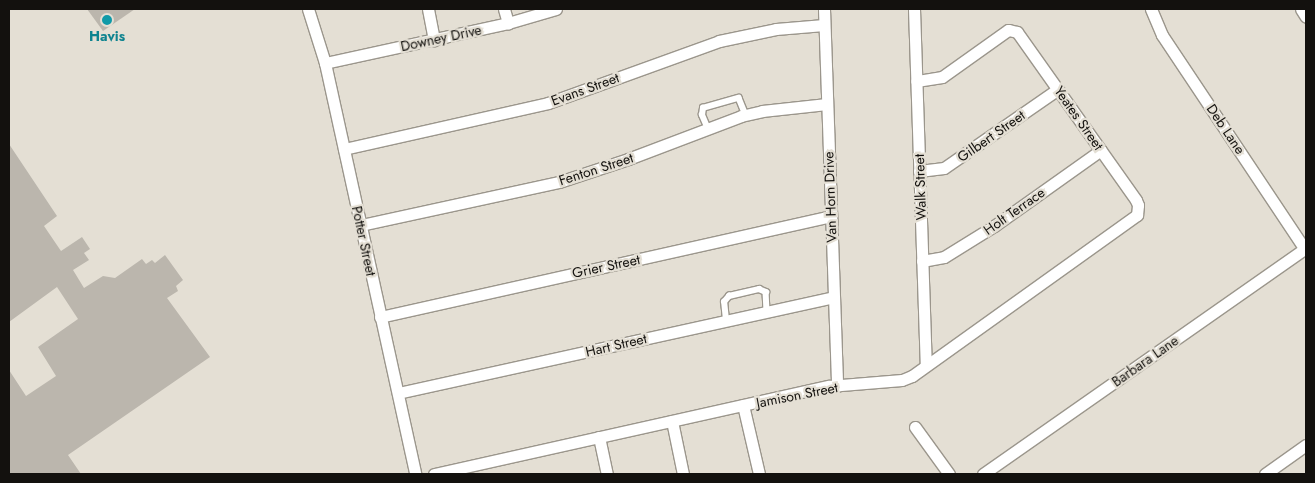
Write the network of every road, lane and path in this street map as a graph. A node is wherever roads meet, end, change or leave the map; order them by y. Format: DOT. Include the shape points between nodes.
graph roads {
  1 [pos="308,9"];
  2 [pos="428,9"];
  3 [pos="504,9"];
  4 [pos="556,9"];
  5 [pos="824,9"];
  6 [pos="914,9"];
  7 [pos="1151,9"];
  8 [pos="1301,9"];
  9 [pos="1306,17"];
  10 [pos="508,23"];
  11 [pos="824,25"];
  12 [pos="434,40"];
  13 [pos="325,63"];
  14 [pos="916,81"];
  15 [pos="1058,89"];
  16 [pos="827,104"];
  17 [pos="746,115"];
  18 [pos="706,128"];
  19 [pos="344,149"];
  20 [pos="1101,150"];
  21 [pos="919,171"];
  22 [pos="1138,208"];
  23 [pos="831,216"];
  24 [pos="361,225"];
  25 [pos="1305,248"];
  26 [pos="922,261"];
  27 [pos="834,297"];
  28 [pos="767,311"];
  29 [pos="380,316"];
  30 [pos="726,320"];
  31 [pos="926,365"];
  32 [pos="837,386"];
  33 [pos="398,393"];
  34 [pos="743,405"];
  35 [pos="672,421"];
  36 [pos="915,427"];
  37 [pos="599,437"];
  38 [pos="1306,445"];
  39 [pos="415,474"];
  40 [pos="434,474"];
  41 [pos="607,474"];
  42 [pos="683,474"];
  43 [pos="759,474"];
  44 [pos="949,474"];
  45 [pos="983,474"];
  46 [pos="1265,474"];
  1 -- 13 [label="street, Potter Street"];
  2 -- 12 [label="street"];
  3 -- 10 [label="street"];
  4 -- 10 [label="street, Downey Drive"];
  5 -- 11 [label="street, Van Horn Drive"];
  6 -- 14 [label="street, Walk Street"];
  7 -- 25 [label="street, Deb Lane" via="1162,34"];
  8 -- 9 [label="street"];
  10 -- 12 [label="street, Downey Drive"];
  11 -- 16 [label="street, Van Horn Drive"];
  11 -- 19 [label="street, Evans Street" via="776,29 719,41 548,103"];
  12 -- 13 [label="street, Downey Drive"];
  13 -- 19 [label="street, Potter Street"];
  14 -- 15 [label="street, Yeates Street" via="942,77 1008,30 1017,32"];
  14 -- 21 [label="street, Walk Street"];
  15 -- 20 [label="street, Yeates Street"];
  15 -- 21 [label="street, Gilbert Street" via="952,163 937,170"];
  16 -- 17 [label="street, Fenton Street"];
  16 -- 23 [label="street, Van Horn Drive"];
  17 -- 18 [label="street, Fenton Street"];
  17 -- 18 [label="lane" via="742,99 736,97 703,108"];
  18 -- 24 [label="street, Fenton Street" via="559,182"];
  19 -- 24 [label="street, Potter Street"];
  20 -- 22 [label="street, Yeates Street" via="1136,200"];
  20 -- 26 [label="street, Holt Terrace" via="994,226 944,257"];
  21 -- 26 [label="street, Walk Street"];
  22 -- 31 [label="street, Jamison Street" via="1134,219"];
  23 -- 27 [label="street, Van Horn Drive"];
  23 -- 29 [label="street, Grier Street"];
  24 -- 29 [label="street, Potter Street"];
  25 -- 45 [label="street, Barbara Lane"];
  26 -- 31 [label="street, Walk Street"];
  27 -- 28 [label="street, Hart Street"];
  27 -- 32 [label="street, Van Horn Drive"];
  28 -- 30 [label="street, Hart Street"];
  28 -- 30 [label="lane" via="766,292 759,289 729,296 724,302"];
  29 -- 33 [label="street, Potter Street"];
  30 -- 33 [label="street, Hart Street"];
  31 -- 32 [label="street, Jamison Street" via="902,380"];
  32 -- 34 [label="street, Jamison Street"];
  33 -- 39 [label="street, Potter Street"];
  34 -- 35 [label="street, Jamison Street"];
  34 -- 43 [label="street"];
  35 -- 37 [label="street, Jamison Street"];
  35 -- 42 [label="street"];
  36 -- 44 [label="street"];
  37 -- 40 [label="street, Jamison Street"];
  37 -- 41 [label="street"];
  38 -- 46 [label="street"];
}
